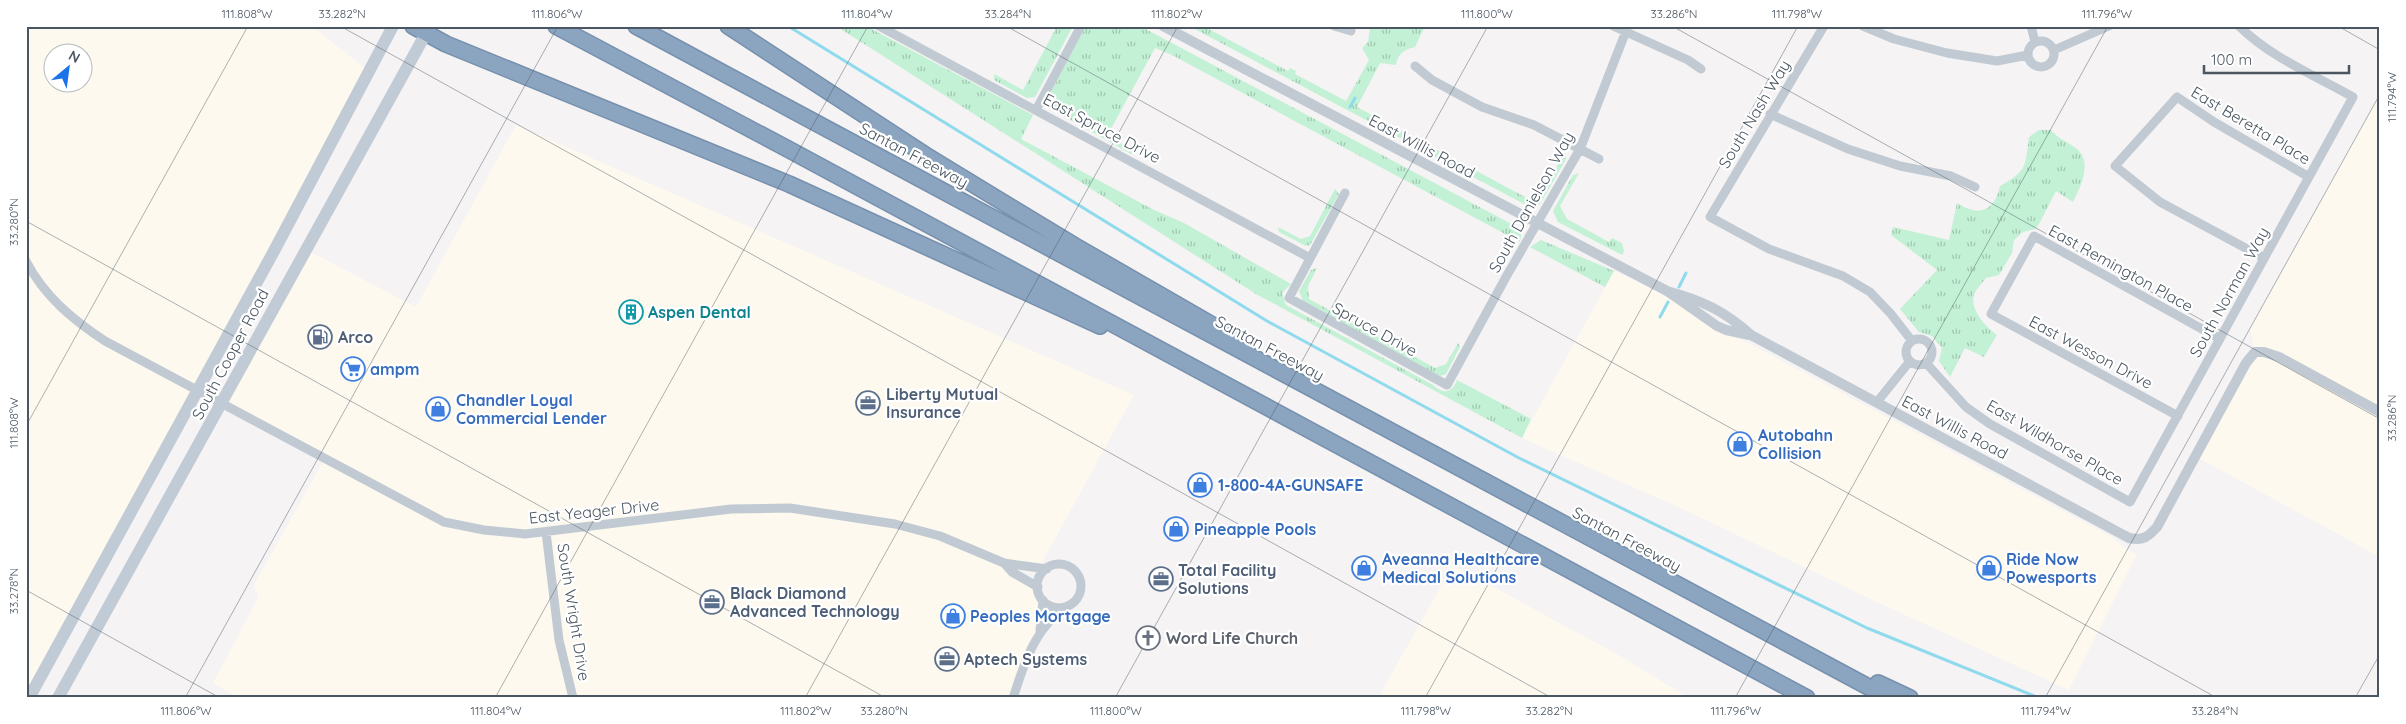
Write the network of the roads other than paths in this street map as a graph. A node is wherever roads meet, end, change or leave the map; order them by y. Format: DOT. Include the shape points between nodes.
graph roads {
  1 [pos="393,26"];
  2 [pos="556,26"];
  3 [pos="636,26"];
  4 [pos="728,26"];
  5 [pos="879,26"];
  6 [pos="1080,26"];
  7 [pos="1163,26"];
  8 [pos="1334,26"];
  9 [pos="1613,26"];
  10 [pos="1824,26"];
  11 [pos="1864,26"];
  12 [pos="2031,26"];
  13 [pos="2109,26"];
  14 [pos="2239,26"];
  15 [pos="423,29"];
  16 [pos="1627,29"];
  17 [pos="1351,31"];
  18 [pos="2035,42"];
  19 [pos="2054,50"];
  20 [pos="2028,55"];
  21 [pos="1415,66"];
  22 [pos="1701,69"];
  23 [pos="1036,110"];
  24 [pos="1770,114"];
  25 [pos="1580,149"];
  26 [pos="1598,159"];
  27 [pos="2309,177"];
  28 [pos="1975,187"];
  29 [pos="1345,193"];
  30 [pos="1538,225"];
  31 [pos="2034,236"];
  32 [pos="1310,258"];
  33 [pos="2264,258"];
  34 [pos="26,261"];
  35 [pos="1137,337"];
  36 [pos="2220,340"];
  37 [pos="1912,341"];
  38 [pos="1910,361"];
  39 [pos="1259,362"];
  40 [pos="1926,363"];
  41 [pos="1447,385"];
  42 [pos="198,389"];
  43 [pos="222,402"];
  44 [pos="1877,402"];
  45 [pos="2380,412"];
  46 [pos="2178,416"];
  47 [pos="2130,502"];
  48 [pos="546,532"];
  49 [pos="1004,563"];
  50 [pos="1047,569"];
  51 [pos="1038,587"];
  52 [pos="1043,600"];
  53 [pos="1070,606"];
  54 [pos="1040,631"];
  55 [pos="1700,641"];
  56 [pos="1823,662"];
  57 [pos="29,698"];
  58 [pos="58,698"];
  59 [pos="573,698"];
  60 [pos="1013,698"];
  61 [pos="1787,698"];
  62 [pos="1807,698"];
  63 [pos="1888,698"];
  64 [pos="1910,698"];
  1 -- 42 [label="main road, South Cooper Road"];
  2 -- 35 [label="highway"];
  3 -- 39 [label="highway, Santan Freeway"];
  4 -- 39 [label="highway" via="939,163 1222,330"];
  5 -- 23 [label="street, East Spruce Drive"];
  6 -- 23 [label="street"];
  7 -- 30 [label="street, East Willis Road"];
  8 -- 17 [label="street"];
  9 -- 16 [label="street"];
  10 -- 24 [label="street, South Nash Way"];
  11 -- 20 [label="street" via="1894,39 1946,53 1997,61"];
  12 -- 18 [label="street"];
  13 -- 19 [label="street"];
  14 -- 27 [label="street, South Norman Way" via="2283,58 2353,97"];
  15 -- 35 [label="highway" via="446,44 789,184 1088,322"];
  15 -- 43 [label="main road, South Cooper Road"];
  16 -- 22 [label="street"];
  16 -- 25 [label="street, South Danielson Way"];
  18 -- 19 [label="street" via="2044,41"];
  18 -- 20 [label="street"];
  19 -- 20 [label="street" via="2052,62 2044,67 2032,63"];
  21 -- 25 [label="street" via="1432,80 1482,107 1534,126"];
  23 -- 32 [label="street, East Spruce Drive"];
  24 -- 28 [label="street" via="1848,149 1900,166 1951,176"];
  24 -- 37 [label="street, South Nash Way" via="1710,217 1769,248 1843,276 1870,292"];
  25 -- 26 [label="street"];
  25 -- 30 [label="street, South Danielson Way"];
  27 -- 33 [label="street, South Norman Way"];
  27 -- 33 [label="street, East Beretta Place" via="2177,98 2115,166 2160,202"];
  29 -- 32 [label="street"];
  30 -- 41 [label="street, South Danielson Way"];
  30 -- 44 [label="street, East Willis Road" via="1667,291 1731,316 1751,335"];
  31 -- 36 [label="street, East Remington Place"];
  31 -- 46 [label="street, East Wesson Drive" via="1990,314"];
  32 -- 41 [label="street, Spruce Drive" via="1289,298"];
  33 -- 36 [label="street, South Norman Way"];
  34 -- 42 [label="street, East Yeager Drive" via="45,291 81,325 105,341"];
  35 -- 55 [label="highway"];
  36 -- 46 [label="street, South Norman Way"];
  37 -- 38 [label="street" via="1906,351"];
  37 -- 40 [label="street" via="1920,339 1929,345 1931,353"];
  38 -- 40 [label="street" via="1917,365"];
  38 -- 44 [label="street"];
  39 -- 56 [label="highway, Santan Freeway"];
  40 -- 47 [label="street, East Wildhorse Place" via="1966,407 1990,424"];
  42 -- 43 [label="street, East Yeager Drive"];
  42 -- 57 [label="main road, South Cooper Road"];
  43 -- 48 [label="street, East Yeager Drive" via="444,522 502,532"];
  43 -- 58 [label="main road, South Cooper Road"];
  44 -- 45 [label="street, East Willis Road" via="2138,540 2147,538 2157,526 2255,352 2279,357"];
  46 -- 47 [label="street, South Norman Way"];
  48 -- 49 [label="street, East Yeager Drive" via="731,509 790,508 895,524 940,536"];
  48 -- 59 [label="street, South Wright Drive" via="559,640"];
  49 -- 50 [label="street, East Yeager Drive"];
  49 -- 51 [label="street, East Yeager Drive" via="1012,572"];
  50 -- 51 [label="street" via="1040,577"];
  50 -- 53 [label="street" via="1066,566 1078,574 1080,595"];
  51 -- 52 [label="street"];
  52 -- 53 [label="street" via="1055,608"];
  52 -- 54 [label="street"];
  53 -- 54 [label="street" via="1057,613"];
  54 -- 60 [label="street"];
  55 -- 61 [label="highway" via="1733,668"];
  55 -- 62 [label="highway"];
  56 -- 63 [label="highway, Santan Freeway"];
  56 -- 64 [label="highway"];
}
